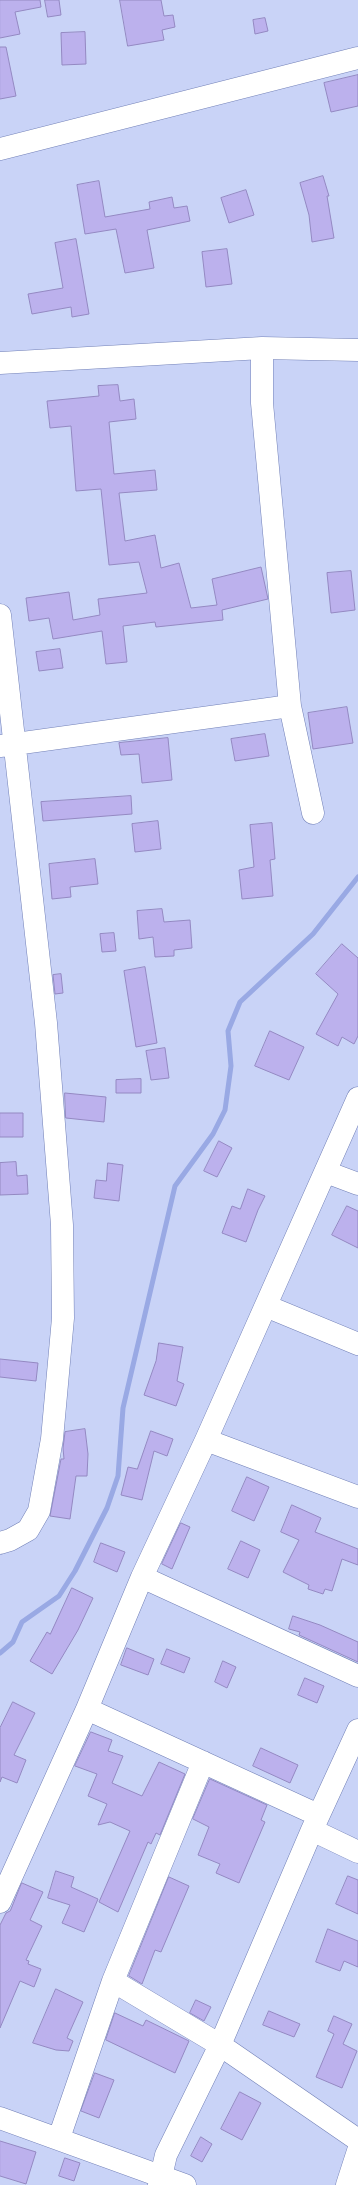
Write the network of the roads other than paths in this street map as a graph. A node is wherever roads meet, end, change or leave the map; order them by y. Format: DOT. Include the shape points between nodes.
graph roads {
  1 [pos="358,58"];
  2 [pos="0,149"];
  3 [pos="262,348"];
  4 [pos="358,350"];
  5 [pos="0,363"];
  6 [pos="0,615"];
  7 [pos="290,706"];
  8 [pos="8,745"];
  9 [pos="314,813"];
  10 [pos="358,1098"];
  11 [pos="326,1172"];
  12 [pos="358,1184"];
  13 [pos="266,1306"];
  14 [pos="358,1344"];
  15 [pos="206,1440"];
  16 [pos="358,1497"];
  17 [pos="0,1543"];
  18 [pos="142,1577"];
  19 [pos="358,1676"];
  20 [pos="87,1709"];
  21 [pos="358,1730"];
  22 [pos="203,1762"];
  23 [pos="315,1823"];
  24 [pos="358,1852"];
  25 [pos="0,1902"];
  26 [pos="112,1981"];
  27 [pos="220,2045"];
  28 [pos="0,2118"];
  29 [pos="59,2138"];
  30 [pos="358,2140"];
  31 [pos="358,2151"];
  32 [pos="160,2180"];
  33 [pos="185,2185"];
  34 [pos="347,2185"];
  1 -- 2 [label="street"];
  3 -- 4 [label="street"];
  3 -- 5 [label="street"];
  3 -- 7 [label="street" via="262,403"];
  6 -- 8 [label="street"];
  7 -- 8 [label="street"];
  7 -- 9 [label="street"];
  8 -- 17 [label="street" via="46,1022 62,1225 63,1318 52,1439 39,1510 28,1530"];
  10 -- 11 [label="street"];
  11 -- 12 [label="street"];
  11 -- 13 [label="street"];
  13 -- 14 [label="street"];
  13 -- 15 [label="street"];
  15 -- 16 [label="street"];
  15 -- 18 [label="street"];
  18 -- 19 [label="street"];
  18 -- 20 [label="street"];
  20 -- 22 [label="street"];
  20 -- 25 [label="street"];
  21 -- 23 [label="street"];
  22 -- 23 [label="street"];
  22 -- 26 [label="street"];
  23 -- 24 [label="street"];
  23 -- 27 [label="street"];
  26 -- 27 [label="street"];
  26 -- 29 [label="street"];
  27 -- 30 [label="street"];
  27 -- 32 [label="street" via="166,2155"];
  28 -- 29 [label="street"];
  29 -- 32 [label="street"];
  31 -- 34 [label="street"];
  32 -- 33 [label="street"];
}
